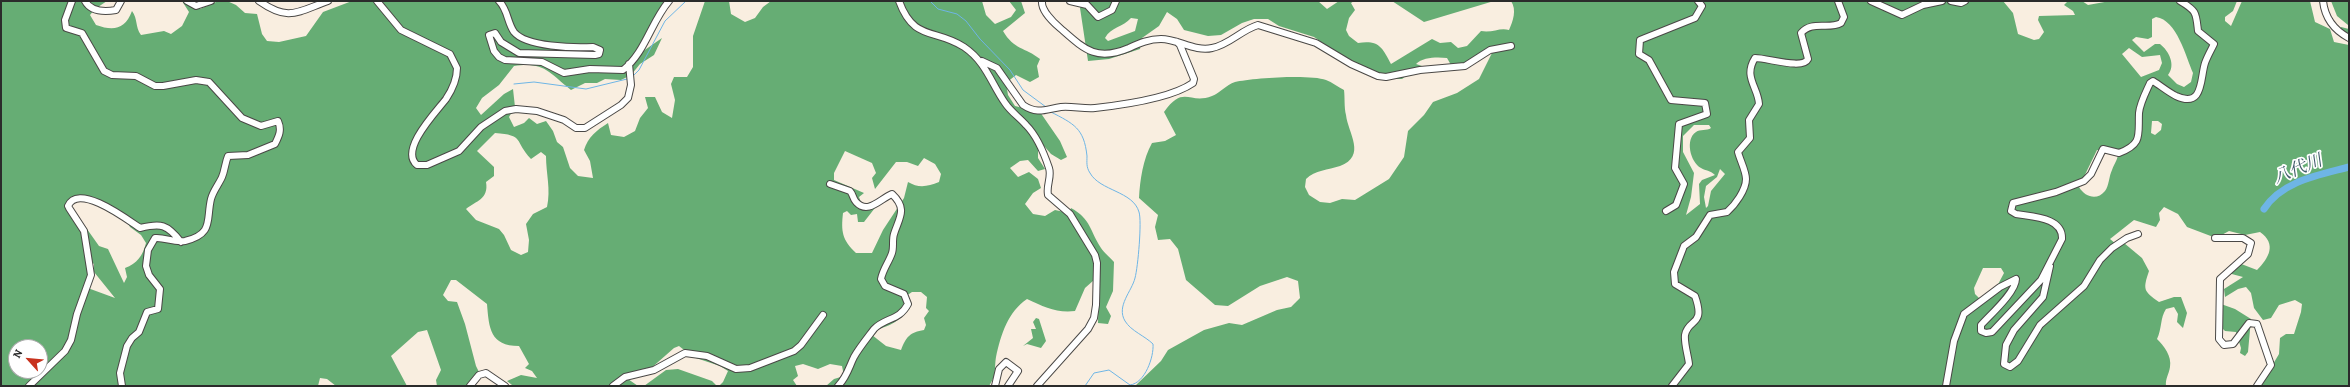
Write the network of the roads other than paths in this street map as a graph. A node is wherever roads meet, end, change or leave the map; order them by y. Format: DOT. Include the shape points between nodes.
graph roads {
  1 [pos="72,1"];
  2 [pos="85,1"];
  3 [pos="121,1"];
  4 [pos="186,1"];
  5 [pos="211,1"];
  6 [pos="259,1"];
  7 [pos="328,1"];
  8 [pos="377,1"];
  9 [pos="499,1"];
  10 [pos="669,1"];
  11 [pos="899,1"];
  12 [pos="1042,1"];
  13 [pos="1070,1"];
  14 [pos="1116,1"];
  15 [pos="1698,1"];
  16 [pos="1838,1"];
  17 [pos="1871,1"];
  18 [pos="1942,1"];
  19 [pos="1951,1"];
  20 [pos="1965,1"];
  21 [pos="2180,1"];
  22 [pos="2324,1"];
  23 [pos="2349,38"];
  24 [pos="1175,41"];
  25 [pos="1511,46"];
  26 [pos="980,60"];
  27 [pos="629,64"];
  28 [pos="830,184"];
  29 [pos="1666,211"];
  30 [pos="2138,234"];
  31 [pos="2215,238"];
  32 [pos="181,242"];
  33 [pos="2050,263"];
  34 [pos="823,315"];
  35 [pos="29,386"];
  36 [pos="122,386"];
  37 [pos="470,386"];
  38 [pos="505,386"];
  39 [pos="613,386"];
  40 [pos="838,386"];
  41 [pos="995,386"];
  42 [pos="1008,386"];
  43 [pos="1037,386"];
  44 [pos="1672,386"];
  45 [pos="1946,386"];
  46 [pos="2257,386"];
  1 -- 32 [label="street" via="65,20 66,28 82,33 104,71 112,75 136,76 155,86 170,86 196,80 208,82 220,91 242,118 261,126 278,121 280,133 275,144 248,155 228,156 222,177 211,198 209,224 197,236"];
  2 -- 3 [label="street" via="95,10 116,10"];
  4 -- 5 [label="street" via="196,6"];
  6 -- 7 [label="street" via="276,12 287,15"];
  8 -- 27 [label="street" via="401,30 450,54 457,68 451,89 414,145 412,159 417,165 427,165 459,151 481,127 505,111 537,111 564,120 576,128 585,128 628,98 631,85"];
  9 -- 27 [label="street" via="507,12 516,34 551,46 593,47 601,52 595,55 519,53 492,33 489,35 494,50 505,60 542,62 564,73 590,69 621,71"];
  10 -- 27 [label="street" via="655,19 638,53"];
  11 -- 26 [label="street" via="904,15 918,29 949,39"];
  12 -- 24 [label="street" via="1044,10 1057,25 1096,54 1114,54 1153,39"];
  13 -- 14 [label="street" via="1087,5 1098,17 1112,10"];
  15 -- 29 [label="street" via="1702,6 1695,18 1640,40 1639,54 1649,60 1671,100 1705,103 1707,114 1679,124 1675,168 1684,184 1676,205"];
  16 -- 44 [label="street" via="1844,17 1842,23 1812,26 1801,33 1807,62 1802,65 1764,58 1755,58 1753,61 1750,81 1758,94 1759,104 1749,120 1750,138 1738,152 1746,175 1745,183 1730,209 1712,214 1706,219 1696,237 1684,246 1674,272 1675,284 1695,296 1699,315 1685,336 1689,364"];
  17 -- 18 [label="street" via="1902,15 1922,5"];
  19 -- 20 [label="street"];
  21 -- 33 [label="street" via="2196,12 2198,31 2214,44 2196,96 2184,99 2177,97 2153,81 2139,112 2139,137 2134,145 2119,153 2103,149 2091,174 2077,185 2013,203 2011,211 2049,220 2061,229 2062,239"];
  22 -- 23 [label="street" via="2332,25"];
  24 -- 25 [label="street" via="1198,48 1212,48 1258,25 1316,43 1351,64 1386,77 1420,70 1465,66 1490,50"];
  24 -- 26 [label="street" via="1180,45 1194,79 1193,83 1159,96 1094,108 1062,107 1046,112 1029,109 1023,105 997,68"];
  26 -- 43 [label="street" via="1006,105 1032,132 1050,170 1048,194 1070,214 1095,255 1097,263 1094,318 1088,329"];
  28 -- 40 [label="street" via="850,191 856,203 865,207 870,208 892,194 896,198 901,206 901,218 893,235 892,252 881,279 885,286 904,294 908,304 898,317 874,329 855,355 844,380"];
  30 -- 33 [label="street" via="2126,238 2100,260 2084,286 2040,326 2015,365 2010,367 2004,364 2006,345 2021,321 2043,297"];
  31 -- 46 [label="street" via="2243,238 2251,243 2248,254 2220,279 2219,340 2224,345 2233,344 2249,323 2257,324 2271,365"];
  32 -- 35 [label="street" via="164,226 157,224 140,228 102,205 78,198 71,200 68,206 84,231 91,275 71,340 65,351"];
  32 -- 36 [label="street" via="155,238 148,250 146,266 149,275 160,289 159,306 158,309 147,312 139,332 127,346 120,373"];
  33 -- 45 [label="street" via="2026,298 1992,332 1986,333 1981,325 2009,294 2016,279 2000,287 1964,314 1956,334"];
  34 -- 39 [label="street" via="797,348 750,368 736,370 707,356 685,353 654,370 625,377"];
  37 -- 38 [label="street" via="479,375 486,373"];
  41 -- 42 [label="street" via="999,369 1006,362 1018,372"];
}
